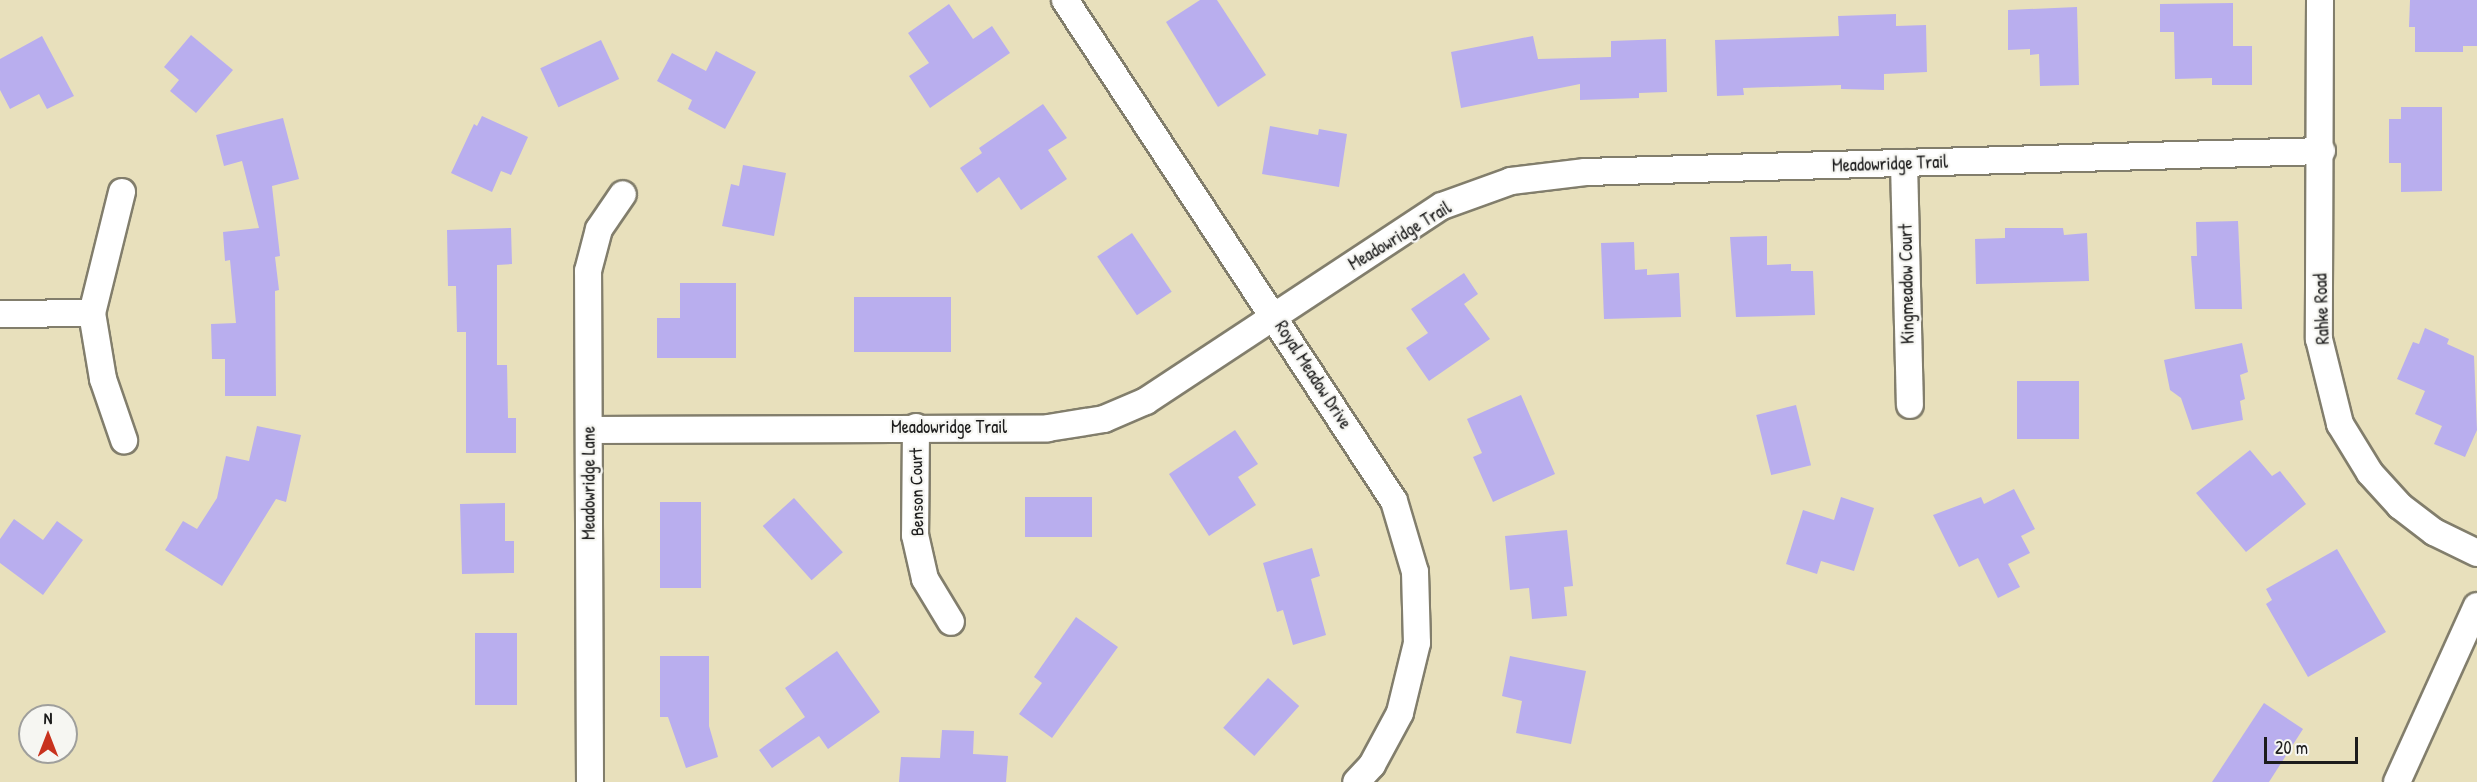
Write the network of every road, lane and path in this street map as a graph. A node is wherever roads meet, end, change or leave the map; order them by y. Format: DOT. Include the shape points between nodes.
graph roads {
  1 [pos="1065,0"];
  2 [pos="2320,0"];
  3 [pos="2322,151"];
  4 [pos="1904,164"];
  5 [pos="122,192"];
  6 [pos="623,194"];
  7 [pos="92,313"];
  8 [pos="0,314"];
  9 [pos="1274,315"];
  10 [pos="1910,405"];
  11 [pos="916,427"];
  12 [pos="588,430"];
  13 [pos="124,440"];
  14 [pos="2477,554"];
  15 [pos="2477,606"];
  16 [pos="951,622"];
  17 [pos="590,782"];
  18 [pos="1356,782"];
  19 [pos="2397,782"];
  1 -- 9 [label="street, Royal Meadow Drive"];
  2 -- 3 [label="street, Rahke Road"];
  3 -- 4 [label="street, Meadowridge Trail"];
  3 -- 14 [label="street, Rahke Road" via="2319,339 2340,424 2370,473 2400,506 2434,532"];
  4 -- 9 [label="street, Meadowridge Trail" via="1585,172 1511,181 1442,206"];
  4 -- 10 [label="street, Kingmeadow Court"];
  5 -- 7 [label="street"];
  6 -- 12 [label="street, Meadowridge Lane" via="599,229 588,271"];
  7 -- 8 [label="street"];
  7 -- 13 [label="street" via="103,379"];
  9 -- 11 [label="street, Meadowridge Trail" via="1146,401 1104,419 1048,428"];
  9 -- 18 [label="street, Royal Meadow Drive" via="1394,501 1415,572 1417,643 1400,713 1372,765"];
  11 -- 12 [label="street, Meadowridge Trail"];
  11 -- 16 [label="street, Benson Court" via="915,535 926,579"];
  12 -- 17 [label="street, Meadowridge Lane"];
  15 -- 19 [label="street"];
}
